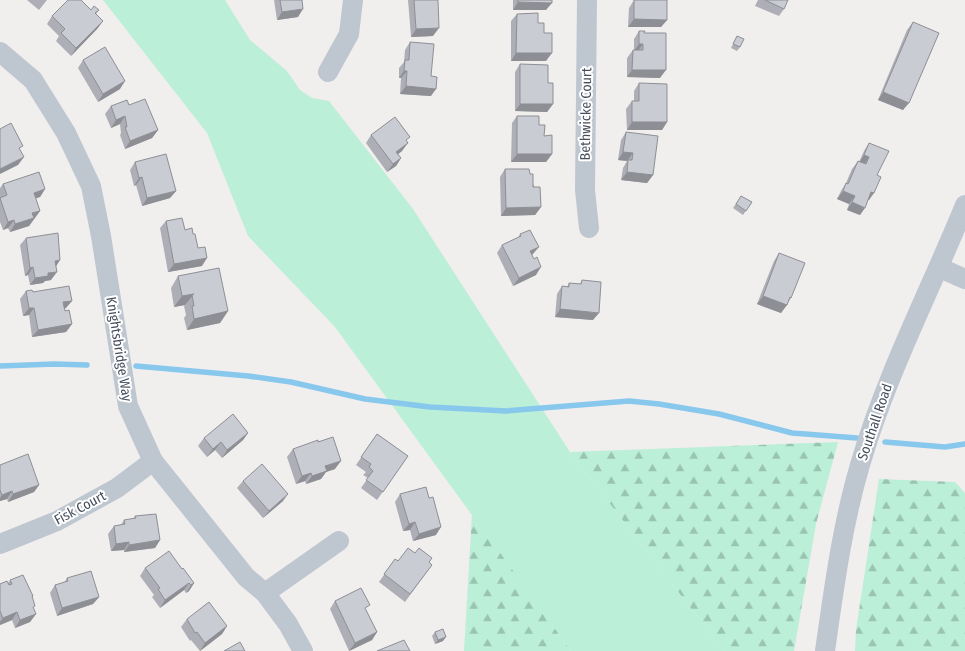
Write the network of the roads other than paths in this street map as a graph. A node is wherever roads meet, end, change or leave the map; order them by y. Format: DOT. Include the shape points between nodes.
graph roads {
  1 [pos="352,0"];
  2 [pos="587,0"];
  3 [pos="0,52"];
  4 [pos="328,72"];
  5 [pos="965,205"];
  6 [pos="589,228"];
  7 [pos="940,268"];
  8 [pos="965,279"];
  9 [pos="153,461"];
  10 [pos="339,541"];
  11 [pos="0,544"];
  12 [pos="265,593"];
  13 [pos="302,651"];
  14 [pos="824,651"];
  1 -- 4 [label="street" via="349,34"];
  2 -- 6 [label="street, Bethwicke Court" via="585,190"];
  3 -- 9 [label="street, Knightsbridge Way" via="33,80 66,133 91,186 128,406"];
  5 -- 7 [label="street, Southall Road"];
  7 -- 8 [label="street"];
  7 -- 14 [label="street, Southall Road" via="889,381 860,464 847,513"];
  9 -- 11 [label="street, Fisk Court" via="117,488 57,521"];
  9 -- 12 [label="street, Knightsbridge Way" via="246,576"];
  10 -- 12 [label="street"];
  12 -- 13 [label="street, Knightsbridge Way" via="288,624"];
}
